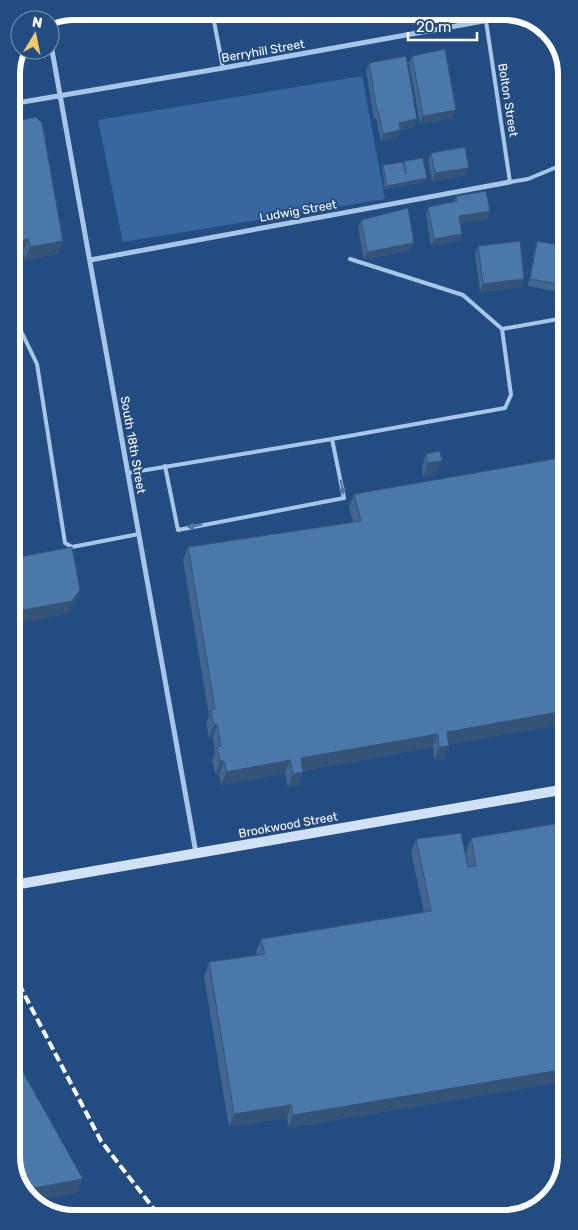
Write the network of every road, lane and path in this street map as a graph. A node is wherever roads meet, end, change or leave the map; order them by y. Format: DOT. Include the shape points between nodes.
graph roads {
  1 [pos="214,20"];
  2 [pos="491,20"];
  3 [pos="486,21"];
  4 [pos="54,60"];
  5 [pos="223,68"];
  6 [pos="60,96"];
  7 [pos="20,103"];
  8 [pos="558,166"];
  9 [pos="510,182"];
  10 [pos="350,259"];
  11 [pos="90,260"];
  12 [pos="558,319"];
  13 [pos="20,330"];
  14 [pos="502,330"];
  15 [pos="332,439"];
  16 [pos="165,466"];
  17 [pos="128,473"];
  18 [pos="139,534"];
  19 [pos="558,790"];
  20 [pos="196,853"];
  21 [pos="20,884"];
  1 -- 5 [label="lane"];
  2 -- 3 [label="street, Berryhill Street"];
  3 -- 5 [label="street, Berryhill Street"];
  3 -- 9 [label="lane, Bolton Street"];
  4 -- 6 [label="street, South 18th Street"];
  5 -- 6 [label="street, Berryhill Street"];
  6 -- 7 [label="street, Berryhill Street"];
  6 -- 11 [label="street, South 18th Street"];
  8 -- 9 [label="lane" via="528,179"];
  9 -- 11 [label="street, Ludwig Street"];
  10 -- 14 [label="lane" via="463,295"];
  11 -- 17 [label="street, South 18th Street"];
  12 -- 14 [label="lane"];
  13 -- 18 [label="lane" via="37,364 65,543 72,547"];
  14 -- 15 [label="lane" via="512,395 505,408"];
  15 -- 16 [label="lane"];
  15 -- 16 [label="lane, one-way" via="344,498 178,530"];
  16 -- 17 [label="lane"];
  17 -- 18 [label="street, South 18th Street"];
  18 -- 20 [label="street, South 18th Street"];
  19 -- 20 [label="street, Brookwood Street"];
  20 -- 21 [label="street, Brookwood Street"];
}
